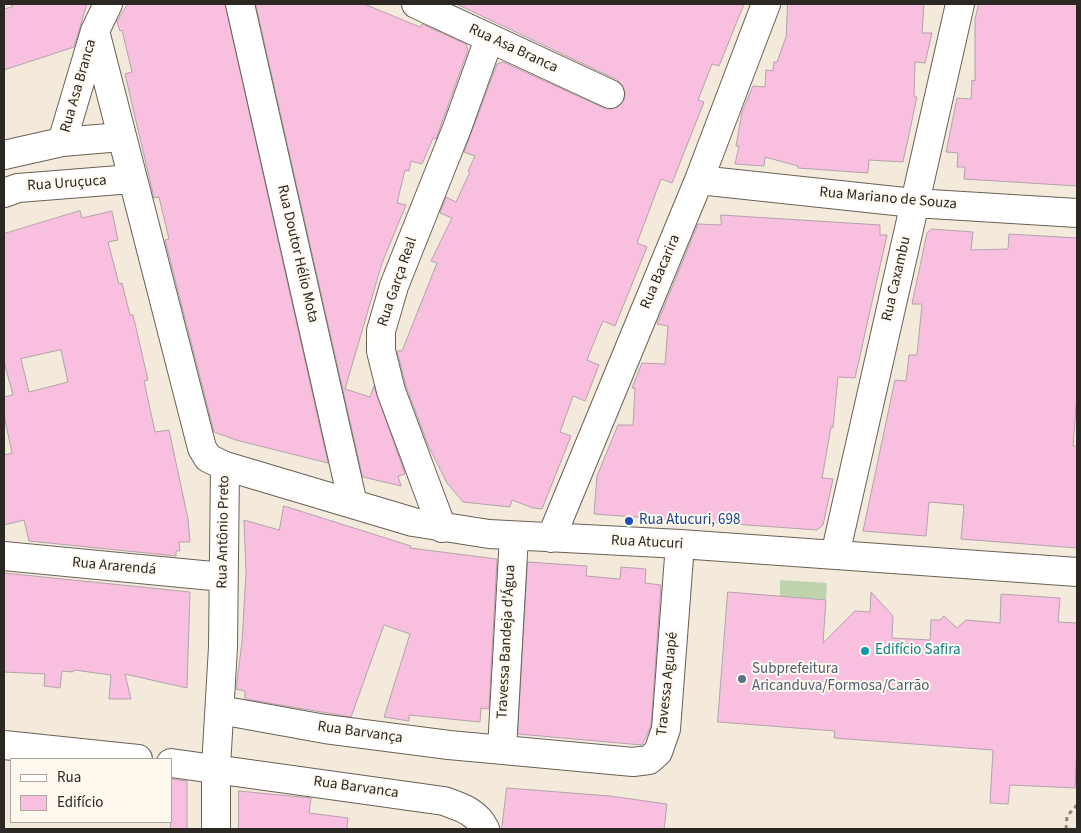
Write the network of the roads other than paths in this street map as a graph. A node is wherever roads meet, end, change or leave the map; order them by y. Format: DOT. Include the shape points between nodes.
graph roads {
  1 [pos="108,4"];
  2 [pos="240,4"];
  3 [pos="416,4"];
  4 [pos="766,4"];
  5 [pos="960,4"];
  6 [pos="95,31"];
  7 [pos="489,39"];
  8 [pos="610,94"];
  9 [pos="121,137"];
  10 [pos="62,142"];
  11 [pos="4,155"];
  12 [pos="132,179"];
  13 [pos="700,180"];
  14 [pos="4,194"];
  15 [pos="914,203"];
  16 [pos="1077,213"];
  17 [pos="225,466"];
  18 [pos="353,504"];
  19 [pos="442,528"];
  20 [pos="514,536"];
  21 [pos="552,538"];
  22 [pos="680,544"];
  23 [pos="835,555"];
  24 [pos="4,556"];
  25 [pos="1077,572"];
  26 [pos="223,577"];
  27 [pos="220,715"];
  28 [pos="4,745"];
  29 [pos="502,749"];
  30 [pos="128,758"];
  31 [pos="217,758"];
  32 [pos="172,763"];
  33 [pos="216,829"];
  34 [pos="485,829"];
  1 -- 6 [label="street, Rua Asa Branca"];
  2 -- 18 [label="street, Rua Doutor Hélio Mota"];
  3 -- 7 [label="street, Rua Asa Branca"];
  4 -- 13 [label="street, Rua Bacarira"];
  5 -- 15 [label="street, Rua Caxambu"];
  6 -- 9 [label="street, Rua Antônio Preto"];
  6 -- 10 [label="street, Rua Asa Branca"];
  7 -- 8 [label="street, Rua Asa Branca"];
  7 -- 19 [label="street, Rua Garça Real" via="458,128 394,286 381,331 381,351 390,391"];
  9 -- 10 [label="street"];
  9 -- 12 [label="street, Rua Antônio Preto"];
  10 -- 11 [label="street, Rua Asa Branca"];
  12 -- 14 [label="street, Rua Uruçuca" via="18,188"];
  12 -- 17 [label="street, Rua Antônio Preto" via="202,448 208,458"];
  13 -- 15 [label="street, Rua Mariano de Souza"];
  13 -- 21 [label="street, Rua Bacarira"];
  15 -- 16 [label="street, Rua Mariano de Souza"];
  15 -- 23 [label="street, Rua Caxambu"];
  17 -- 18 [label="street, Rua Atucuri"];
  17 -- 26 [label="street, Rua Antônio Preto"];
  18 -- 19 [label="street, Rua Atucuri"];
  19 -- 20 [label="street, Rua Atucuri"];
  20 -- 21 [label="street, Rua Atucuri"];
  20 -- 29 [label="street, Travessa Bandeja d'Água"];
  21 -- 22 [label="street, Rua Atucuri"];
  22 -- 23 [label="street, Rua Atucuri"];
  22 -- 29 [label="street, Travessa Aguapé" via="666,729 653,757 645,762 632,762"];
  23 -- 25 [label="street, Rua Atucuri"];
  24 -- 26 [label="street, Rua Ararendá"];
  26 -- 27 [label="street, Rua Antônio Preto"];
  27 -- 29 [label="street, Rua Barvança"];
  27 -- 31 [label="street, Rua Antônio Preto"];
  28 -- 30 [label="street"];
  31 -- 32 [label="street, Rua Barvanca"];
  31 -- 33 [label="street, Rua Antônio Preto"];
  31 -- 34 [label="street, Rua Barvanca" via="444,801 467,809"];
}
